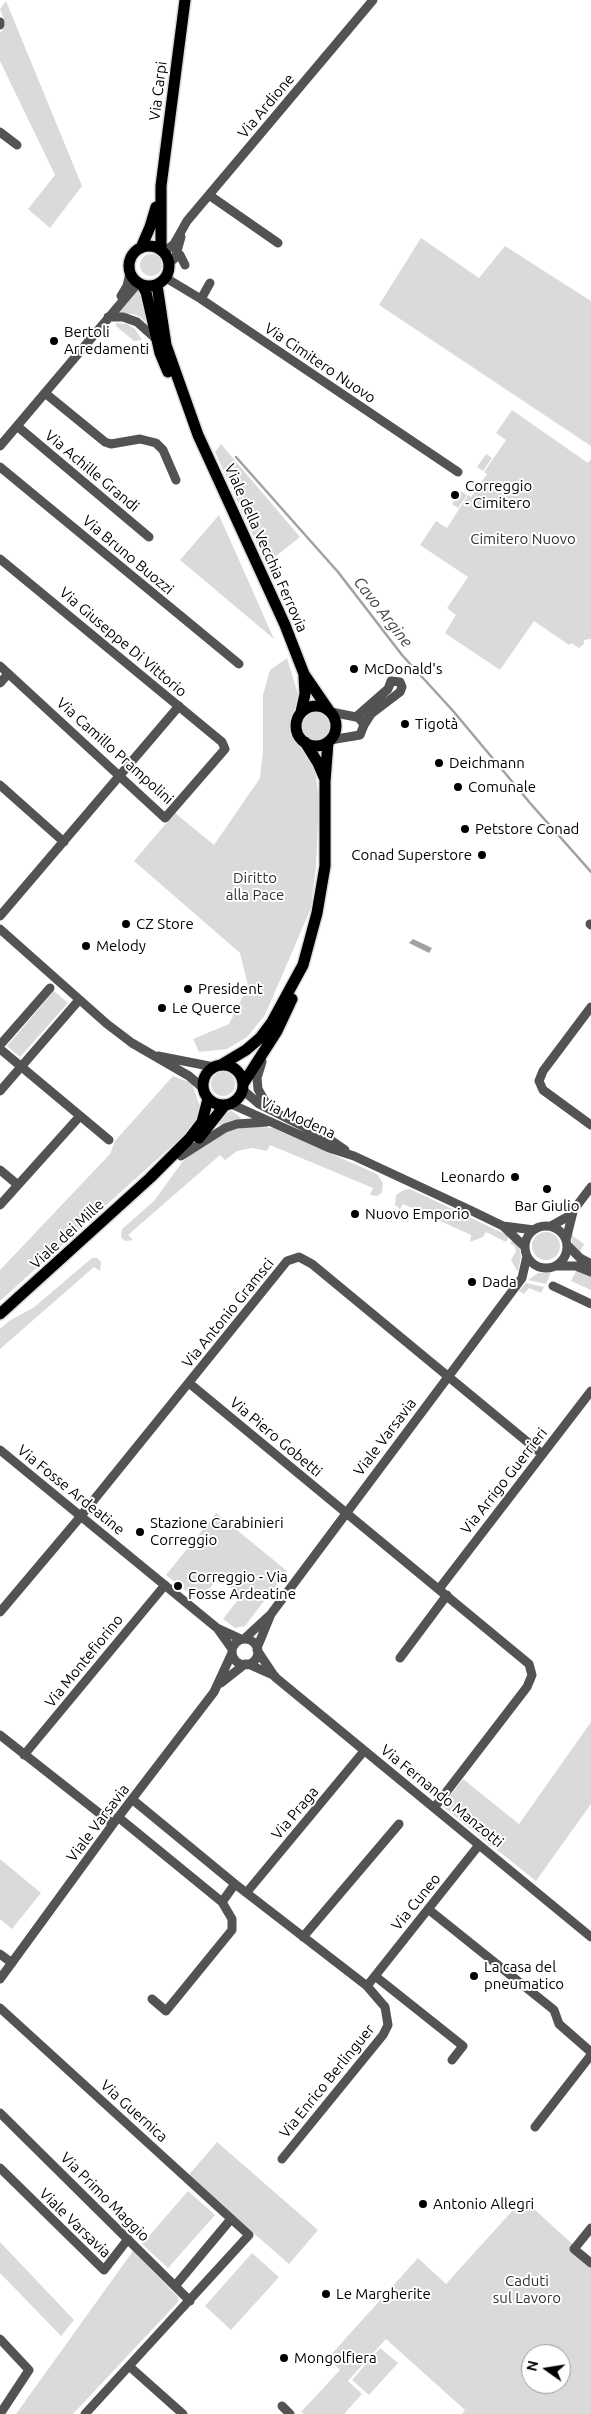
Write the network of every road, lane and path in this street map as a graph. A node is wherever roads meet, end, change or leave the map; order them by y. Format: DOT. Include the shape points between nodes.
graph roads {
  1 [pos="185,0"];
  2 [pos="373,0"];
  3 [pos="0,132"];
  4 [pos="16,145"];
  5 [pos="161,186"];
  6 [pos="209,195"];
  7 [pos="278,242"];
  8 [pos="141,248"];
  9 [pos="168,255"];
  10 [pos="185,265"];
  11 [pos="130,273"];
  12 [pos="162,282"];
  13 [pos="140,284"];
  14 [pos="210,284"];
  15 [pos="201,299"];
  16 [pos="108,317"];
  17 [pos="155,338"];
  18 [pos="45,393"];
  19 [pos="17,426"];
  20 [pos="198,435"];
  21 [pos="0,446"];
  22 [pos="0,466"];
  23 [pos="458,472"];
  24 [pos="176,480"];
  25 [pos="149,537"];
  26 [pos="0,559"];
  27 [pos="238,664"];
  28 [pos="0,666"];
  29 [pos="8,674"];
  30 [pos="304,674"];
  31 [pos="0,683"];
  32 [pos="178,706"];
  33 [pos="329,710"];
  34 [pos="301,712"];
  35 [pos="356,717"];
  36 [pos="364,725"];
  37 [pos="329,741"];
  38 [pos="305,742"];
  39 [pos="225,749"];
  40 [pos="121,775"];
  41 [pos="325,781"];
  42 [pos="0,785"];
  43 [pos="64,842"];
  44 [pos="0,916"];
  45 [pos="0,929"];
  46 [pos="297,978"];
  47 [pos="50,988"];
  48 [pos="79,1000"];
  49 [pos="591,1007"];
  50 [pos="276,1031"];
  51 [pos="0,1044"];
  52 [pos="0,1049"];
  53 [pos="153,1054"];
  54 [pos="218,1066"];
  55 [pos="22,1067"];
  56 [pos="243,1087"];
  57 [pos="0,1091"];
  58 [pos="205,1093"];
  59 [pos="228,1105"];
  60 [pos="274,1112"];
  61 [pos="80,1116"];
  62 [pos="271,1122"];
  63 [pos="591,1125"];
  64 [pos="108,1140"];
  65 [pos="181,1156"];
  66 [pos="354,1156"];
  67 [pos="0,1170"];
  68 [pos="150,1178"];
  69 [pos="18,1185"];
  70 [pos="591,1187"];
  71 [pos="0,1205"];
  72 [pos="573,1211"];
  73 [pos="503,1226"];
  74 [pos="551,1226"];
  75 [pos="534,1230"];
  76 [pos="567,1243"];
  77 [pos="526,1252"];
  78 [pos="591,1264"];
  79 [pos="557,1266"];
  80 [pos="541,1268"];
  81 [pos="591,1272"];
  82 [pos="522,1278"];
  83 [pos="553,1286"];
  84 [pos="591,1304"];
  85 [pos="1,1314"];
  86 [pos="447,1377"];
  87 [pos="189,1383"];
  88 [pos="591,1391"];
  89 [pos="0,1450"];
  90 [pos="542,1454"];
  91 [pos="346,1513"];
  92 [pos="80,1516"];
  93 [pos="164,1584"];
  94 [pos="439,1589"];
  95 [pos="446,1595"];
  96 [pos="0,1612"];
  97 [pos="271,1614"];
  98 [pos="217,1628"];
  99 [pos="243,1639"];
  100 [pos="257,1649"];
  101 [pos="232,1651"];
  102 [pos="400,1658"];
  103 [pos="247,1664"];
  104 [pos="275,1676"];
  105 [pos="219,1684"];
  106 [pos="0,1736"];
  107 [pos="364,1751"];
  108 [pos="24,1755"];
  109 [pos="133,1800"];
  110 [pos="434,1808"];
  111 [pos="116,1821"];
  112 [pos="399,1824"];
  113 [pos="479,1845"];
  114 [pos="235,1884"];
  115 [pos="247,1892"];
  116 [pos="222,1902"];
  117 [pos="428,1909"];
  118 [pos="303,1937"];
  119 [pos="591,1937"];
  120 [pos="0,1954"];
  121 [pos="12,1963"];
  122 [pos="375,1976"];
  123 [pos="0,1979"];
  124 [pos="366,1986"];
  125 [pos="152,1999"];
  126 [pos="0,2008"];
  127 [pos="591,2053"];
  128 [pos="452,2060"];
  129 [pos="0,2114"];
  130 [pos="536,2127"];
  131 [pos="282,2159"];
  132 [pos="0,2168"];
  133 [pos="232,2219"];
  134 [pos="591,2228"];
  135 [pos="128,2239"];
  136 [pos="591,2263"];
  137 [pos="175,2286"];
  138 [pos="190,2301"];
  139 [pos="0,2339"];
  140 [pos="129,2366"];
  141 [pos="282,2406"];
  142 [pos="1,2411"];
  143 [pos="84,2414"];
  144 [pos="183,2414"];
  145 [pos="290,2414"];
  1 -- 5 [label="main road, Via Carpi"];
  2 -- 6 [label="street, Via Ardione"];
  3 -- 4 [label="street"];
  5 -- 8 [label="main road, Via Carpi"];
  5 -- 9 [label="main road, Via Carpi"];
  6 -- 7 [label="street"];
  6 -- 9 [label="street, Via Ardione" via="187,221"];
  8 -- 9 [label="main road" via="150,246"];
  8 -- 11 [label="main road" via="130,260"];
  9 -- 10 [label="street" via="180,255"];
  9 -- 12 [label="main road"];
  11 -- 13 [label="main road"];
  11 -- 16 [label="street" via="127,286"];
  12 -- 13 [label="main road"];
  12 -- 15 [label="street, Via Cimitero Nuovo"];
  12 -- 20 [label="main road, Viale della Vecchia Ferrovia" via="164,335"];
  13 -- 16 [label="street"];
  13 -- 17 [label="main road, Viale della Vecchia Ferrovia" via="146,292"];
  14 -- 15 [label="street"];
  15 -- 23 [label="street, Via Cimitero Nuovo"];
  16 -- 17 [label="street" via="123,317 137,322"];
  16 -- 18 [label="street"];
  17 -- 20 [label="main road, Viale della Vecchia Ferrovia"];
  18 -- 19 [label="street"];
  18 -- 24 [label="street" via="105,442 111,444 140,439 156,443 163,450"];
  19 -- 21 [label="street"];
  19 -- 25 [label="street, Via Achille Grandi"];
  20 -- 30 [label="main road, Viale della Vecchia Ferrovia"];
  22 -- 27 [label="street, Via Bruno Buozzi"];
  26 -- 32 [label="street, Via Giuseppe Di Vittorio"];
  28 -- 29 [label="street, Via Camillo Prampolini"];
  29 -- 31 [label="street"];
  29 -- 40 [label="street, Via Camillo Prampolini"];
  30 -- 33 [label="main road, Viale della Vecchia Ferrovia"];
  30 -- 34 [label="main road, Viale della Vecchia Ferrovia" via="305,694"];
  32 -- 39 [label="street, Via Giuseppe Di Vittorio" via="222,742"];
  32 -- 40 [label="street"];
  33 -- 34 [label="main road" via="314,705"];
  33 -- 35 [label="street"];
  33 -- 37 [label="main road, Viale della Vecchia Ferrovia" via="335,718 336,727"];
  34 -- 38 [label="main road, Viale della Vecchia Ferrovia" via="296,729"];
  35 -- 36 [label="street"];
  35 -- 36 [label="street" via="388,689 392,681 400,682 400,692 371,714"];
  36 -- 37 [label="street" via="360,735"];
  37 -- 38 [label="main road" via="315,746"];
  37 -- 41 [label="main road, Viale della Vecchia Ferrovia"];
  38 -- 41 [label="main road, Viale della Vecchia Ferrovia"];
  39 -- 40 [label="street, Via Camillo Prampolini" via="165,818"];
  40 -- 43 [label="street"];
  41 -- 46 [label="main road, Viale della Vecchia Ferrovia" via="327,811 323,882 314,929"];
  42 -- 43 [label="street"];
  43 -- 44 [label="street"];
  45 -- 48 [label="street"];
  46 -- 50 [label="main road, Viale della Vecchia Ferrovia" via="291,1001"];
  46 -- 54 [label="main road, Viale della Vecchia Ferrovia" via="260,1038"];
  47 -- 51 [label="street"];
  48 -- 53 [label="street" via="107,1024"];
  48 -- 55 [label="street"];
  49 -- 63 [label="street" via="539,1081 543,1090"];
  50 -- 56 [label="main road, Viale della Vecchia Ferrovia"];
  50 -- 60 [label="street, Via Modena" via="257,1078 262,1099"];
  52 -- 55 [label="street"];
  53 -- 54 [label="street"];
  53 -- 58 [label="street" via="189,1076"];
  54 -- 56 [label="main road" via="233,1068 242,1077"];
  54 -- 58 [label="main road, Viale dei Mille" via="205,1076"];
  55 -- 57 [label="street"];
  55 -- 61 [label="street"];
  56 -- 59 [label="main road, Viale dei Mille" via="240,1096"];
  56 -- 60 [label="street, Via Modena" via="252,1100"];
  58 -- 59 [label="main road" via="213,1103"];
  58 -- 68 [label="main road, Viale dei Mille" via="199,1127"];
  59 -- 62 [label="street, Via Modena"];
  59 -- 65 [label="main road, Viale dei Mille"];
  60 -- 66 [label="street, Via Modena" via="332,1140"];
  61 -- 64 [label="street"];
  61 -- 69 [label="street"];
  62 -- 65 [label="street, Viale dei Mille" via="225,1128"];
  62 -- 66 [label="street, Via Modena"];
  65 -- 68 [label="main road, Viale dei Mille"];
  66 -- 73 [label="street, Via Modena"];
  67 -- 69 [label="street"];
  68 -- 85 [label="main road, Viale dei Mille"];
  69 -- 71 [label="street"];
  70 -- 72 [label="street"];
  72 -- 74 [label="street"];
  72 -- 76 [label="street"];
  73 -- 75 [label="street, Via Modena"];
  73 -- 77 [label="street, Via Modena"];
  74 -- 75 [label="street"];
  74 -- 76 [label="street" via="560,1231"];
  75 -- 77 [label="street" via="528,1238"];
  76 -- 78 [label="street" via="580,1258"];
  76 -- 79 [label="street" via="566,1255"];
  77 -- 80 [label="street"];
  77 -- 82 [label="street, Viale Varsavia"];
  79 -- 80 [label="street"];
  79 -- 81 [label="street" via="576,1266"];
  80 -- 82 [label="street, Viale Varsavia"];
  82 -- 86 [label="street, Viale Varsavia"];
  83 -- 84 [label="street"];
  86 -- 87 [label="street, Via Antonio Gramsci" via="312,1264 299,1257 287,1261"];
  86 -- 90 [label="street"];
  86 -- 91 [label="street, Viale Varsavia"];
  87 -- 91 [label="street, Via Piero Gobetti"];
  87 -- 92 [label="street, Via Antonio Gramsci"];
  88 -- 90 [label="street, Via Arrigo Guerrieri"];
  89 -- 92 [label="street, Via Fosse Ardeatine"];
  90 -- 94 [label="street, Via Arrigo Guerrieri"];
  91 -- 94 [label="street, Via Piero Gobetti"];
  91 -- 97 [label="street, Viale Varsavia"];
  92 -- 93 [label="street, Via Fosse Ardeatine"];
  92 -- 96 [label="street, Via Antonio Gramsci"];
  93 -- 98 [label="street, Via Fosse Ardeatine"];
  93 -- 108 [label="street, Via Montefiorino"];
  94 -- 95 [label="street, Via Piero Gobetti"];
  95 -- 102 [label="street"];
  95 -- 110 [label="street, Via Piero Gobetti" via="525,1659 532,1669 527,1686"];
  97 -- 99 [label="street, Viale Varsavia"];
  97 -- 100 [label="street, Viale Varsavia"];
  98 -- 99 [label="street, Via Fosse Ardeatine"];
  98 -- 101 [label="street, Via Fosse Ardeatine"];
  99 -- 100 [label="street" via="252,1641"];
  99 -- 101 [label="street, Viale Varsavia" via="235,1643"];
  100 -- 103 [label="street, Viale Varsavia" via="256,1657"];
  100 -- 104 [label="street, Via Fernando Manzotti"];
  101 -- 103 [label="street" via="235,1660"];
  101 -- 105 [label="street, Viale Varsavia"];
  103 -- 104 [label="street, Via Fernando Manzotti"];
  103 -- 105 [label="street, Viale Varsavia"];
  104 -- 107 [label="street, Via Fernando Manzotti"];
  105 -- 109 [label="street, Viale Varsavia"];
  106 -- 108 [label="street"];
  107 -- 110 [label="street, Via Fernando Manzotti"];
  107 -- 115 [label="street, Via Praga"];
  108 -- 111 [label="street"];
  109 -- 111 [label="street, Viale Varsavia"];
  109 -- 114 [label="street, Via Enrico Berlinguer"];
  110 -- 113 [label="street, Via Fernando Manzotti"];
  111 -- 116 [label="street"];
  111 -- 121 [label="street, Viale Varsavia"];
  112 -- 118 [label="street"];
  113 -- 117 [label="street, Via Cuneo"];
  113 -- 119 [label="street, Via Fernando Manzotti"];
  114 -- 115 [label="street, Via Enrico Berlinguer"];
  114 -- 116 [label="street"];
  115 -- 118 [label="street, Via Enrico Berlinguer"];
  116 -- 125 [label="street" via="232,1918 232,1930 166,2011"];
  117 -- 122 [label="street, Via Cuneo"];
  117 -- 127 [label="street" via="554,2010 559,2024"];
  118 -- 124 [label="street, Via Enrico Berlinguer"];
  120 -- 121 [label="street"];
  121 -- 123 [label="street, Viale Varsavia"];
  122 -- 124 [label="street, Via Cuneo"];
  122 -- 128 [label="street" via="464,2046"];
  124 -- 131 [label="street, Via Enrico Berlinguer" via="385,2007 386,2030"];
  126 -- 133 [label="street, Via Guernica"];
  127 -- 130 [label="street"];
  129 -- 135 [label="street, Via Primo Maggio"];
  132 -- 135 [label="street, Viale Varsavia" via="104,2270"];
  133 -- 137 [label="street"];
  133 -- 138 [label="street, Via Guernica" via="249,2235"];
  134 -- 136 [label="street" via="574,2249"];
  135 -- 137 [label="street, Via Primo Maggio"];
  137 -- 138 [label="street, Via Primo Maggio"];
  138 -- 140 [label="street"];
  139 -- 142 [label="street" via="29,2370"];
  140 -- 143 [label="street"];
  140 -- 144 [label="street"];
  141 -- 145 [label="street"];
}
